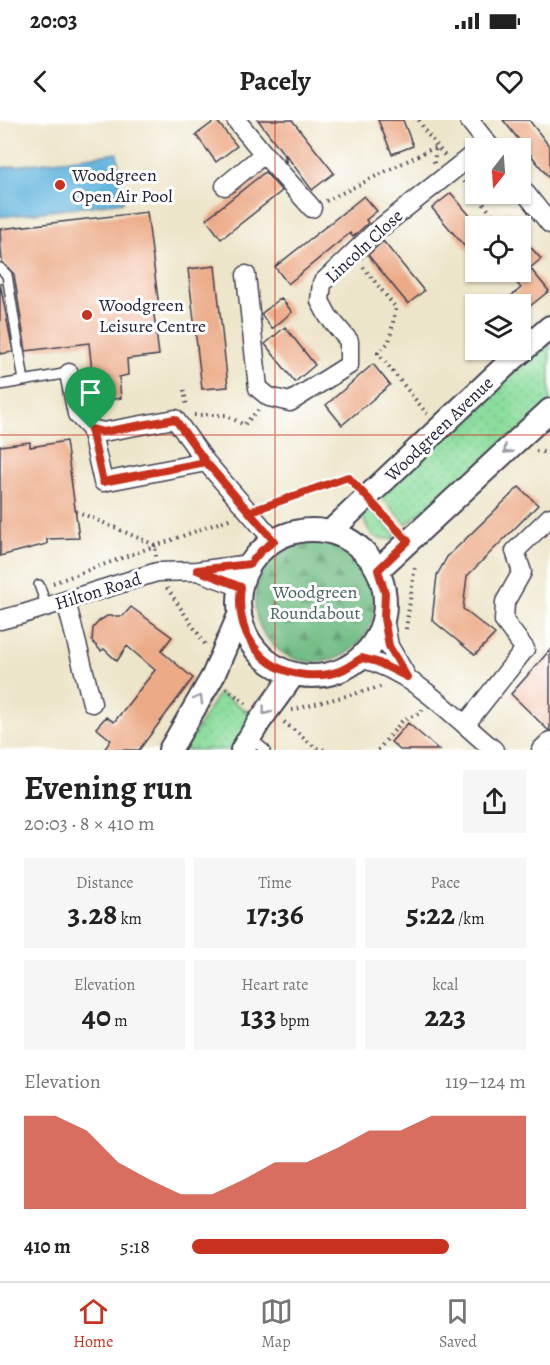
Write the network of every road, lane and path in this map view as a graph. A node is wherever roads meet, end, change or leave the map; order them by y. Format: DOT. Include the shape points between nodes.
graph roads {
  1 [pos="236,120"];
  2 [pos="469,120"];
  3 [pos="478,138"];
  4 [pos="437,146"];
  5 [pos="264,154"];
  6 [pos="465,162"];
  7 [pos="225,186"];
  8 [pos="531,200"];
  9 [pos="312,208"];
  10 [pos="550,224"];
  11 [pos="352,254"];
  12 [pos="0,268"];
  13 [pos="246,275"];
  14 [pos="550,327"];
  15 [pos="69,374"];
  16 [pos="24,381"];
  17 [pos="0,386"];
  18 [pos="269,397"];
  19 [pos="550,410"];
  20 [pos="188,418"];
  21 [pos="91,429"];
  22 [pos="438,429"];
  23 [pos="206,462"];
  24 [pos="366,498"];
  25 [pos="249,512"];
  26 [pos="550,516"];
  27 [pos="330,532"];
  28 [pos="274,541"];
  29 [pos="412,551"];
  30 [pos="250,564"];
  31 [pos="197,570"];
  32 [pos="378,570"];
  33 [pos="40,586"];
  34 [pos="241,587"];
  35 [pos="66,601"];
  36 [pos="47,607"];
  37 [pos="240,613"];
  38 [pos="384,618"];
  39 [pos="0,620"];
  40 [pos="405,632"];
  41 [pos="362,658"];
  42 [pos="294,674"];
  43 [pos="402,674"];
  44 [pos="213,676"];
  45 [pos="92,703"];
  46 [pos="420,713"];
  47 [pos="269,715"];
  48 [pos="465,726"];
  49 [pos="550,741"];
  50 [pos="252,746"];
  51 [pos="316,749"];
  52 [pos="170,750"];
  53 [pos="325,750"];
  54 [pos="378,750"];
  55 [pos="494,750"];
  56 [pos="541,750"];
  1 -- 5 [label="street"];
  2 -- 3 [label="street"];
  4 -- 9 [label="path"];
  5 -- 7 [label="street"];
  5 -- 9 [label="street"];
  6 -- 11 [label="street, Lincoln Close"];
  8 -- 10 [label="street"];
  11 -- 18 [label="street, Lincoln Close" via="322,283 320,301 349,341 349,364 290,402"];
  11 -- 22 [label="path" via="396,308 389,342 378,353"];
  12 -- 16 [label="lane" via="6,275"];
  13 -- 18 [label="street" via="258,388"];
  14 -- 22 [label="street, Woodgreen Avenue"];
  15 -- 16 [label="lane"];
  15 -- 21 [label="street" via="77,414"];
  16 -- 17 [label="lane"];
  18 -- 20 [label="path" via="244,425 226,415 197,414"];
  19 -- 29 [label="street, one-way"];
  21 -- 23 [label="street" via="103,432 175,419"];
  21 -- 23 [label="street" via="103,482"];
  22 -- 24 [label="street, Woodgreen Avenue"];
  23 -- 25 [label="street"];
  24 -- 25 [label="path" via="348,477"];
  24 -- 27 [label="street, Woodgreen Avenue"];
  24 -- 29 [label="path"];
  25 -- 28 [label="street"];
  25 -- 33 [label="path"];
  26 -- 48 [label="street" via="514,551 522,572 505,602 504,621 525,649"];
  27 -- 28 [label="street" via="292,533"];
  27 -- 32 [label="street" via="366,553"];
  28 -- 30 [label="street"];
  29 -- 32 [label="street"];
  29 -- 40 [label="path"];
  30 -- 31 [label="street, Hilton Road"];
  30 -- 34 [label="street"];
  31 -- 34 [label="street"];
  31 -- 35 [label="street, Hilton Road" via="157,572"];
  32 -- 38 [label="street" via="385,593"];
  33 -- 36 [label="lane"];
  34 -- 37 [label="street"];
  35 -- 36 [label="street, Hilton Road"];
  35 -- 45 [label="street"];
  36 -- 39 [label="street, Hilton Road"];
  37 -- 42 [label="street" via="245,634 257,652 274,666"];
  37 -- 44 [label="street"];
  38 -- 41 [label="street" via="376,639"];
  38 -- 43 [label="street" via="389,646"];
  41 -- 42 [label="street" via="341,671 318,676"];
  41 -- 43 [label="street"];
  42 -- 47 [label="street, one-way"];
  43 -- 47 [label="path" via="387,685"];
  43 -- 48 [label="street"];
  44 -- 47 [label="path"];
  52 -- 44 [label="street, one-way"];
  46 -- 54 [label="path" via="402,721"];
  47 -- 50 [label="street"];
  47 -- 51 [label="path"];
  48 -- 55 [label="street"];
  49 -- 56 [label="street"];
  51 -- 53 [label="path"];
}
